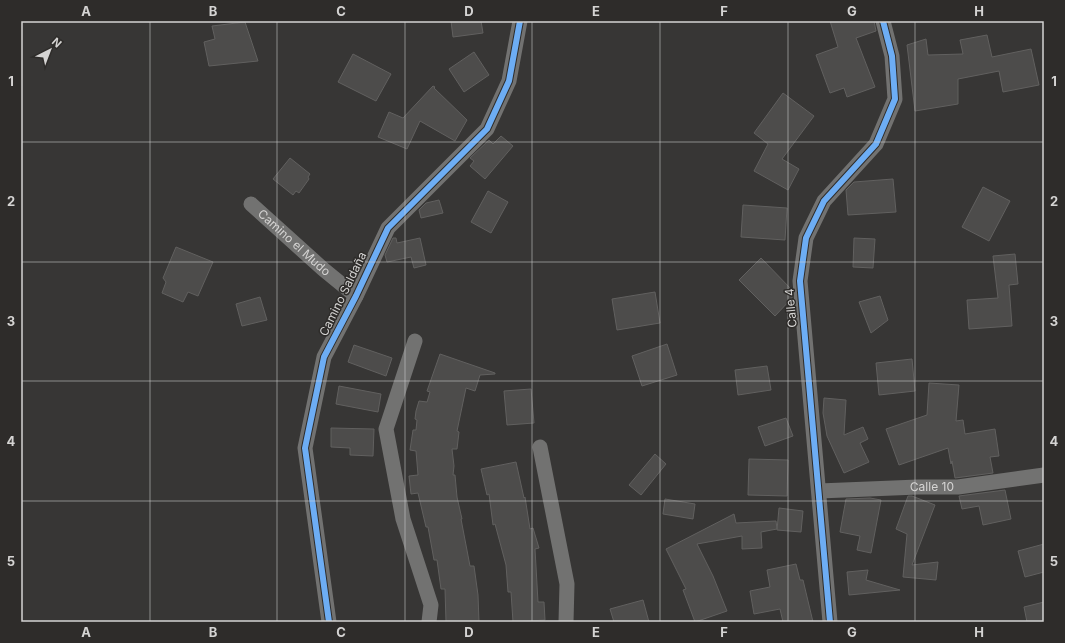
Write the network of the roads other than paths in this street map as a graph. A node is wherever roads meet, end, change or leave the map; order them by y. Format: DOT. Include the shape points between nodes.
graph roads {
  1 [pos="520,21"];
  2 [pos="883,21"];
  3 [pos="251,204"];
  4 [pos="356,296"];
  5 [pos="415,341"];
  6 [pos="540,447"];
  7 [pos="1044,475"];
  8 [pos="819,491"];
  9 [pos="329,622"];
  10 [pos="429,622"];
  11 [pos="566,622"];
  12 [pos="830,622"];
  1 -- 4 [label="street, Camino Saldaña" via="509,81 487,129 388,228"];
  2 -- 8 [label="street, Calle 4" via="892,56 895,99 876,144 824,201 806,238 800,281"];
  3 -- 4 [label="street, Camino el Mudo"];
  4 -- 9 [label="street, Camino Saldaña" via="324,357 305,448"];
  5 -- 10 [label="street" via="386,428 403,519 431,605"];
  6 -- 11 [label="street" via="567,584"];
  7 -- 8 [label="street, Calle 10" via="958,487"];
  8 -- 12 [label="street, Calle 4"];
}
